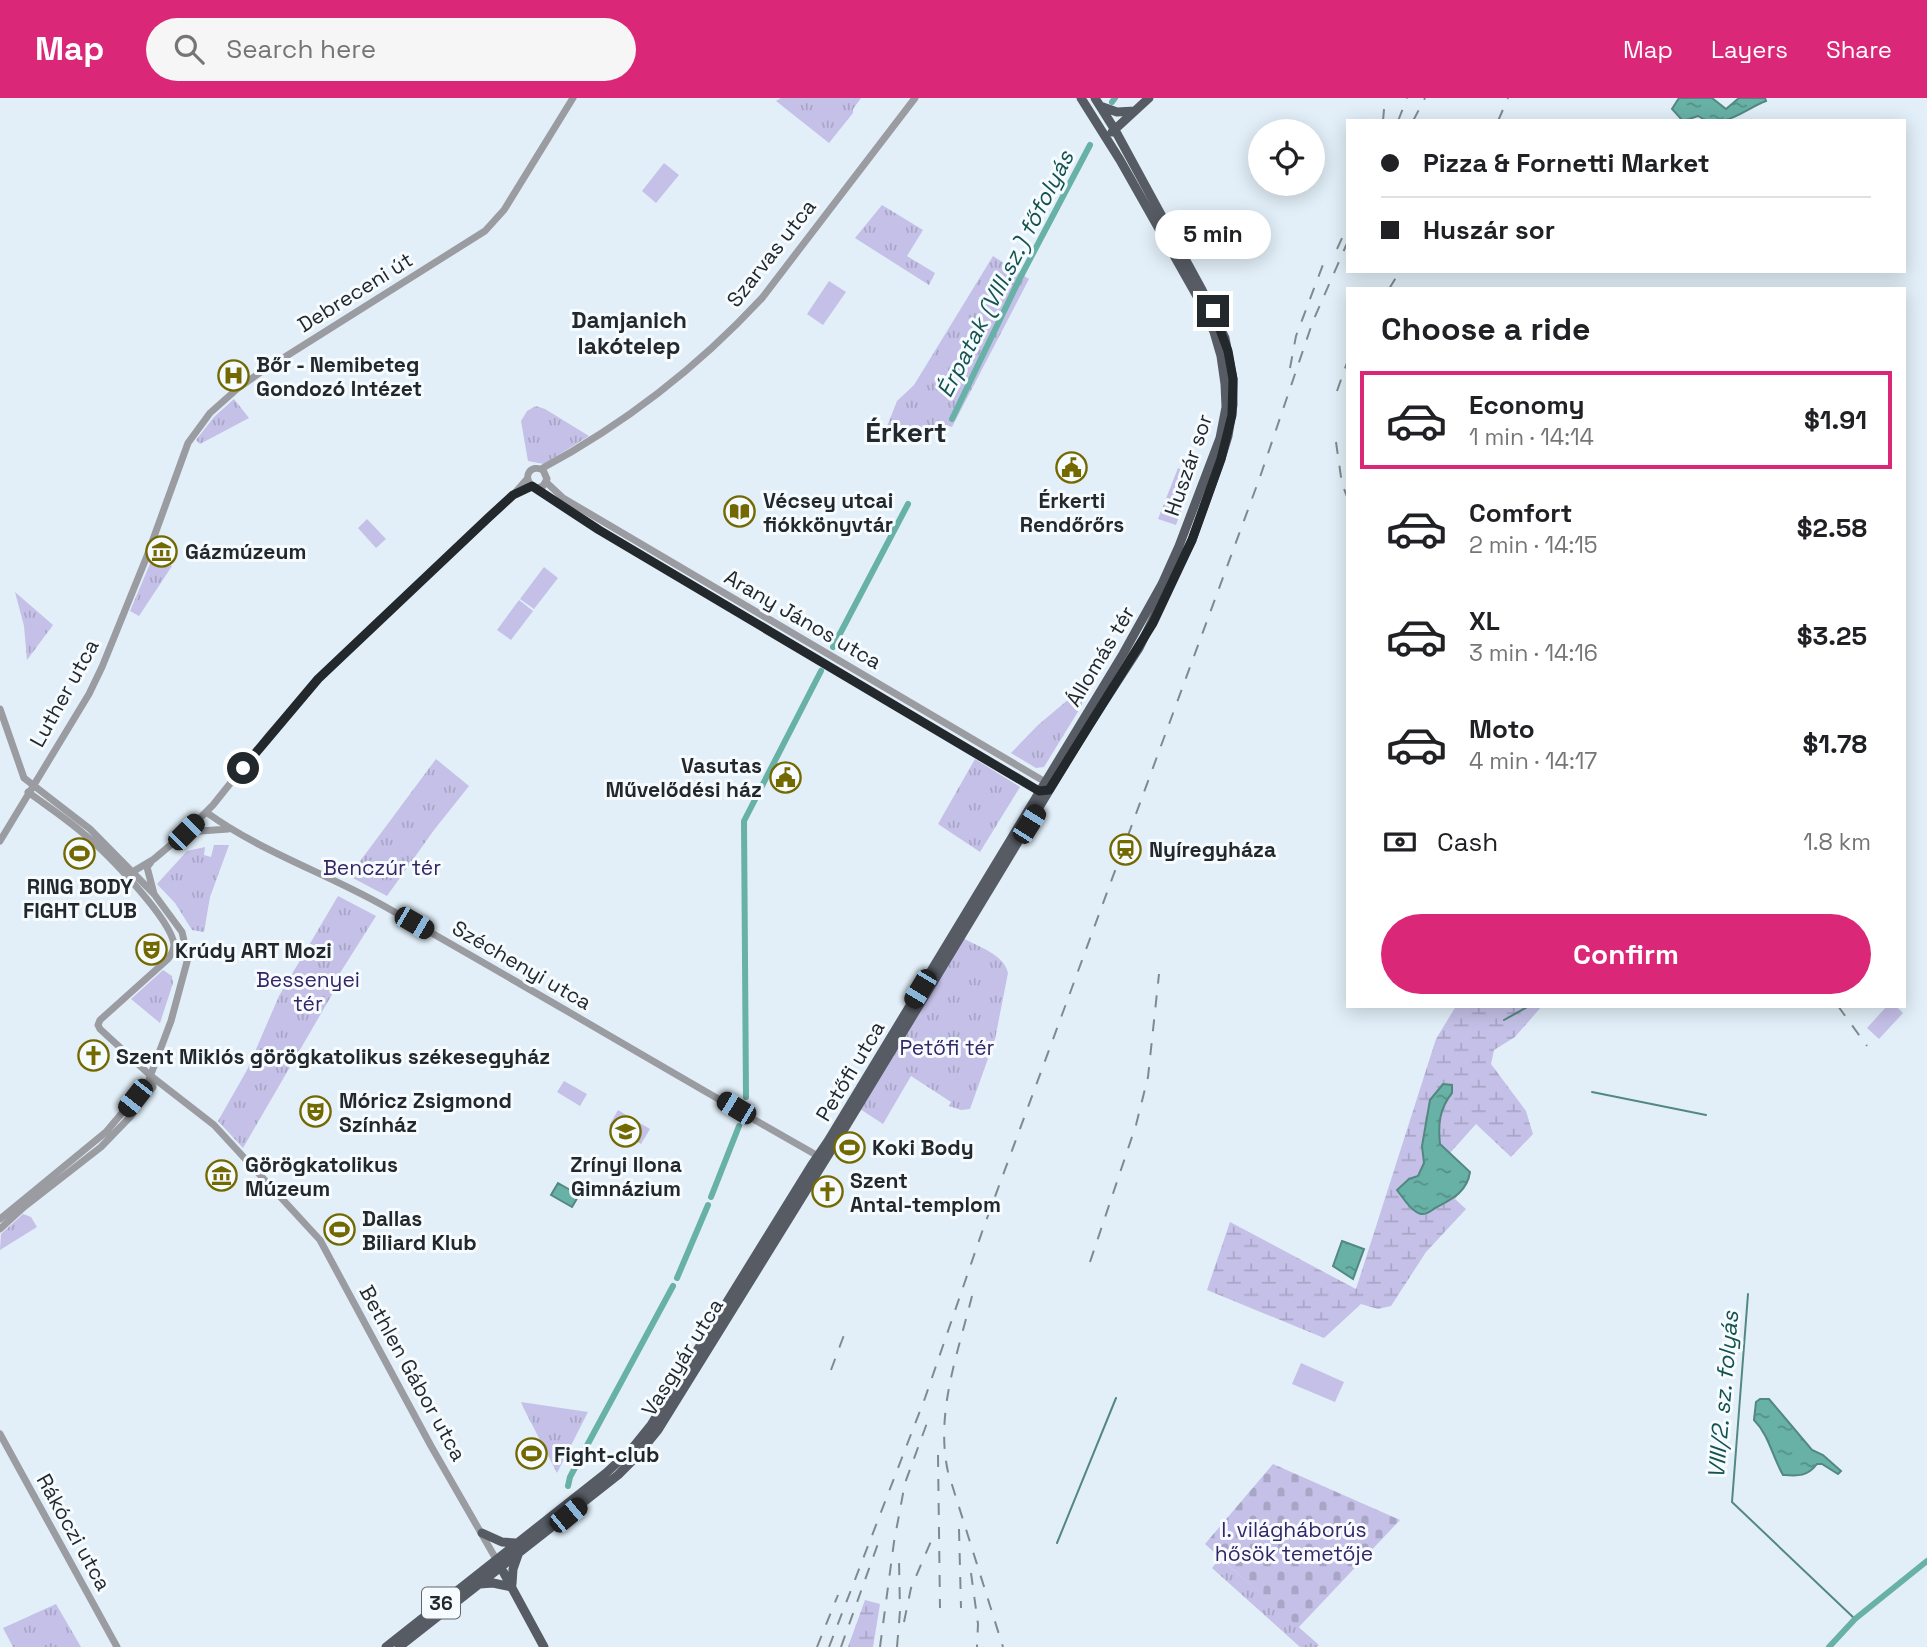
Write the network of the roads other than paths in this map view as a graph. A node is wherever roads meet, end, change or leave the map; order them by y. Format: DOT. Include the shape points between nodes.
graph roads {
  1 [pos="573,98"];
  2 [pos="915,98"];
  3 [pos="1081,98"];
  4 [pos="1149,98"];
  5 [pos="1097,102"];
  6 [pos="1135,111"];
  7 [pos="1115,130"];
  8 [pos="1105,137"];
  9 [pos="564,456"];
  10 [pos="541,469"];
  11 [pos="547,479"];
  12 [pos="532,484"];
  13 [pos="1183,547"];
  14 [pos="147,556"];
  15 [pos="0,709"];
  16 [pos="1045,787"];
  17 [pos="30,789"];
  18 [pos="206,812"];
  19 [pos="229,829"];
  20 [pos="186,832"];
  21 [pos="0,841"];
  22 [pos="154,859"];
  23 [pos="128,874"];
  24 [pos="154,894"];
  25 [pos="957,933"];
  26 [pos="151,1076"];
  27 [pos="821,1157"];
  28 [pos="0,1219"];
  29 [pos="0,1229"];
  30 [pos="0,1434"];
  31 [pos="482,1533"];
  32 [pos="518,1548"];
  33 [pos="498,1563"];
  34 [pos="477,1585"];
  35 [pos="512,1587"];
  36 [pos="117,1647"];
  37 [pos="386,1647"];
  38 [pos="399,1647"];
  39 [pos="544,1647"];
  1 -- 14 [label="street, Debreceni út" via="504,210 485,231 261,372 210,413 188,443"];
  2 -- 9 [label="street, Szarvas utca" via="736,326 674,381"];
  3 -- 8 [label="main road, Huszár sor"];
  4 -- 6 [label="main road"];
  5 -- 6 [label="main road" via="1117,112"];
  5 -- 7 [label="main road, Huszár sor"];
  6 -- 7 [label="main road"];
  7 -- 8 [label="main road"];
  7 -- 13 [label="main road, Huszár sor" via="1213,311 1231,363 1233,405 1228,436"];
  8 -- 13 [label="main road, Huszár sor" via="1202,305 1222,356 1226,407 1220,438"];
  9 -- 10 [label="street, Szarvas utca"];
  9 -- 11 [label="street, Szarvas utca"];
  10 -- 11 [label="street, Arany János utca"];
  10 -- 12 [label="street, Szarvas utca" via="532,470"];
  11 -- 12 [label="street, Szarvas utca"];
  11 -- 16 [label="street, Arany János utca" via="563,498"];
  12 -- 16 [label="street, Arany János utca" via="599,530"];
  12 -- 18 [label="street" via="513,495 318,679"];
  13 -- 16 [label="main road, Állomás tér" via="1144,639"];
  14 -- 17 [label="street, Luther utca" via="98,676"];
  15 -- 17 [label="street"];
  16 -- 25 [label="main road, Állomás tér"];
  17 -- 21 [label="street, Luther utca"];
  17 -- 23 [label="street"];
  18 -- 19 [label="street, Széchenyi utca"];
  18 -- 20 [label="street"];
  19 -- 20 [label="street"];
  19 -- 27 [label="street, Széchenyi utca" via="382,905"];
  20 -- 22 [label="street"];
  22 -- 23 [label="street"];
  22 -- 24 [label="street" via="147,867"];
  23 -- 24 [label="street"];
  23 -- 26 [label="street, Bethlen Gábor utca" via="155,909 174,944 173,953 98,1025"];
  24 -- 26 [label="street" via="185,940 188,958"];
  25 -- 27 [label="main road, Petőfi utca"];
  26 -- 28 [label="street" via="106,1132"];
  26 -- 29 [label="street" via="153,1087 112,1137"];
  26 -- 31 [label="street, Bethlen Gábor utca" via="214,1125 320,1240"];
  27 -- 32 [label="main road, Vasgyár utca" via="673,1408 646,1445 618,1475"];
  30 -- 36 [label="street, Rákóczi utca"];
  31 -- 32 [label="main road"];
  31 -- 33 [label="street, Bethlen Gábor utca"];
  32 -- 33 [label="main road, Vasgyár utca"];
  32 -- 35 [label="main road"];
  33 -- 34 [label="main road, 36"];
  33 -- 35 [label="main road, Bethlen Gábor utca"];
  33 -- 37 [label="main road, 36"];
  34 -- 35 [label="main road, 36"];
  34 -- 38 [label="main road, 36"];
  35 -- 39 [label="main road, Bethlen Gábor utca"];
}
